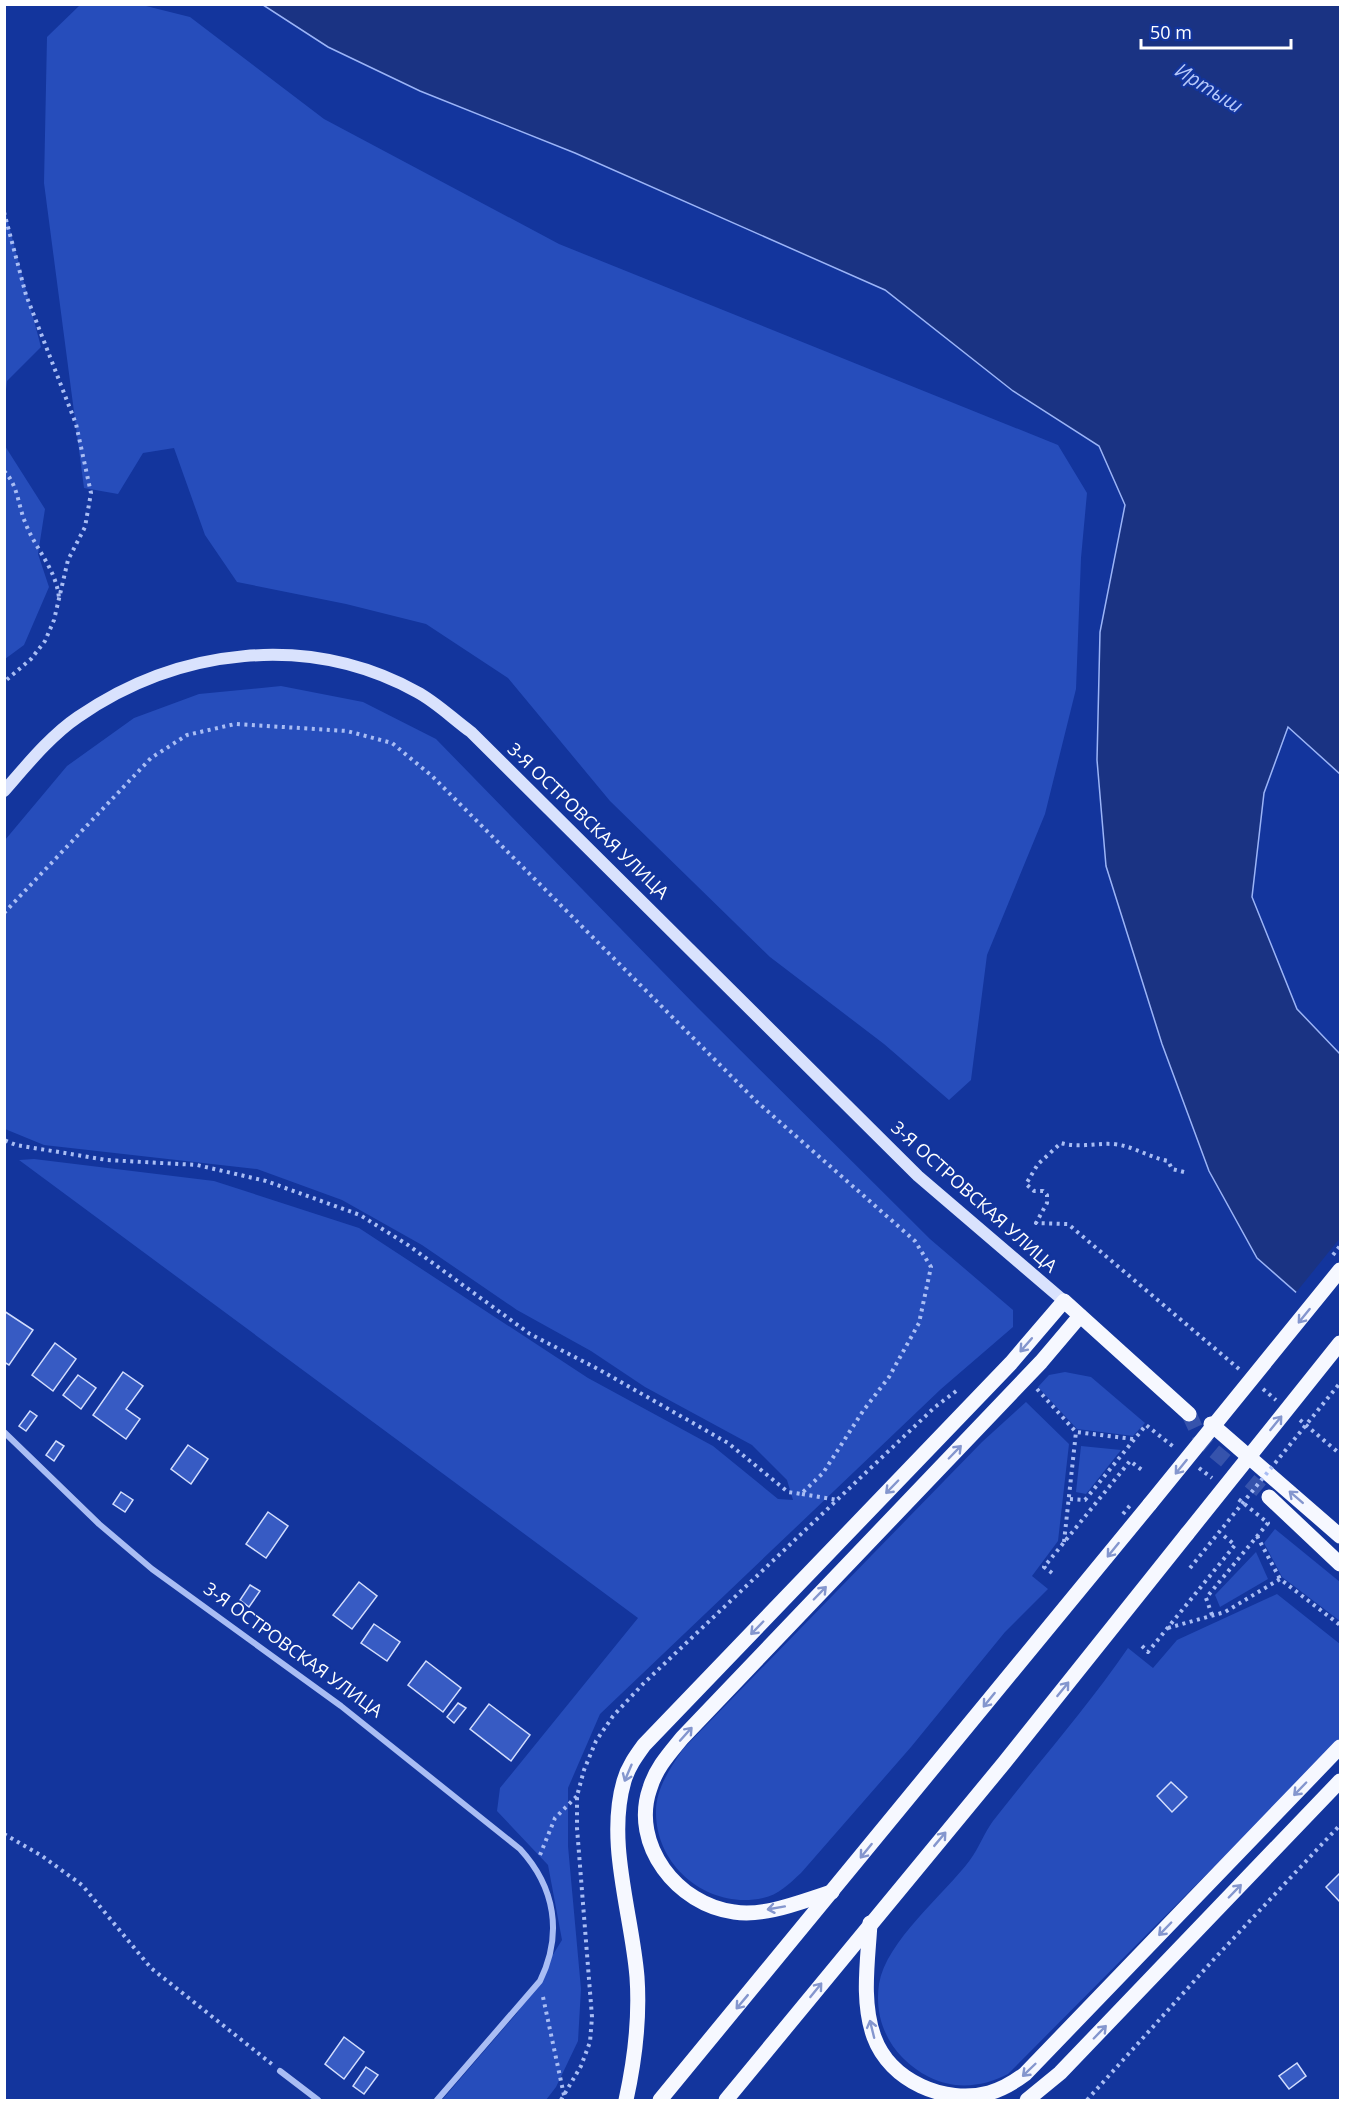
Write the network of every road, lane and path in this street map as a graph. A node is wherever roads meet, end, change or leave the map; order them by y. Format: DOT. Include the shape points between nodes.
graph roads {
  1 [pos="4,212"];
  2 [pos="4,471"];
  3 [pos="60,602"];
  4 [pos="4,681"];
  5 [pos="4,791"];
  6 [pos="4,913"];
  7 [pos="4,1140"];
  8 [pos="1184,1172"];
  9 [pos="1341,1270"];
  10 [pos="1064,1301"];
  11 [pos="1080,1316"];
  12 [pos="1341,1343"];
  13 [pos="1241,1370"];
  14 [pos="1341,1383"];
  15 [pos="1259,1385"];
  16 [pos="1035,1386"];
  17 [pos="1277,1401"];
  18 [pos="1189,1414"];
  19 [pos="1295,1416"];
  20 [pos="1211,1424"];
  21 [pos="4,1432"];
  22 [pos="1076,1432"];
  23 [pos="1134,1439"];
  24 [pos="1184,1455"];
  25 [pos="1341,1455"];
  26 [pos="1193,1463"];
  27 [pos="1142,1470"];
  28 [pos="1221,1485"];
  29 [pos="1230,1493"];
  30 [pos="801,1494"];
  31 [pos="1269,1497"];
  32 [pos="1070,1499"];
  33 [pos="838,1500"];
  34 [pos="1224,1536"];
  35 [pos="1257,1536"];
  36 [pos="1341,1536"];
  37 [pos="1064,1543"];
  38 [pos="1341,1564"];
  39 [pos="1190,1569"];
  40 [pos="1052,1574"];
  41 [pos="1280,1579"];
  42 [pos="1212,1616"];
  43 [pos="1341,1624"];
  44 [pos="1168,1628"];
  45 [pos="1142,1646"];
  46 [pos="1341,1747"];
  47 [pos="1341,1781"];
  48 [pos="578,1796"];
  49 [pos="1341,1824"];
  50 [pos="4,1833"];
  51 [pos="537,1867"];
  52 [pos="832,1892"];
  53 [pos="870,1923"];
  54 [pos="540,1981"];
  55 [pos="280,2071"];
  56 [pos="563,2099"];
  57 [pos="318,2100"];
  58 [pos="437,2100"];
  59 [pos="626,2100"];
  60 [pos="660,2100"];
  61 [pos="726,2100"];
  62 [pos="1027,2100"];
  63 [pos="1088,2100"];
  1 -- 3 [label="path" via="26,294 76,424 91,494 85,527 69,560"];
  2 -- 3 [label="path" via="16,489 26,525 54,575"];
  3 -- 4 [label="path" via="45,641 31,659"];
  5 -- 10 [label="main road, 3-Я ОСТРОВСКАЯ УЛИЦА" via="76,718 124,689 172,669 259,654 314,657 364,669 417,692 471,732 918,1176"];
  6 -- 30 [label="path" via="151,758 187,735 235,724 297,726 347,731 392,743 432,776 756,1101 915,1241 931,1267 919,1323 889,1377 823,1473"];
  7 -- 30 [label="path" via="107,1160 197,1165 266,1181 360,1215 530,1334 728,1443 788,1492"];
  8 -- 13 [label="path" via="1138,1148 1113,1144 1074,1147 1061,1143 1038,1164 1026,1184 1047,1195 1036,1223 1068,1224"];
  9 -- 52 [label="main road, one-way, bridge"];
  10 -- 11 [label="main road"];
  10 -- 59 [label="main road, one-way" via="1011,1363 652,1736 633,1761 624,1780 618,1832 637,1976 639,2024"];
  11 -- 18 [label="main road"];
  52 -- 11 [label="main road, one-way" via="779,1908 735,1913 707,1906 682,1891 661,1868 650,1842 646,1815 649,1790 658,1768"];
  53 -- 12 [label="main road, one-way, bridge" via="1004,1763"];
  14 -- 39 [label="path, bridge"];
  15 -- 17 [label="path"];
  16 -- 22 [label="path"];
  19 -- 25 [label="path"];
  36 -- 20 [label="main road, one-way"];
  21 -- 51 [label="street, 3-Я ОСТРОВСКАЯ УЛИЦА" via="152,1569 341,1706 520,1849"];
  22 -- 23 [label="path"];
  22 -- 32 [label="path"];
  23 -- 24 [label="path" via="1146,1425"];
  23 -- 32 [label="path" via="1085,1500"];
  26 -- 28 [label="path"];
  27 -- 37 [label="path" via="1130,1461"];
  29 -- 35 [label="path" via="1268,1523"];
  30 -- 33 [label="path"];
  31 -- 38 [label="main road"];
  32 -- 37 [label="path"];
  34 -- 44 [label="path" via="1235,1545"];
  35 -- 41 [label="path"];
  35 -- 42 [label="path" via="1206,1598"];
  37 -- 40 [label="path" via="1044,1567"];
  41 -- 42 [label="path"];
  41 -- 43 [label="path"];
  42 -- 44 [label="path"];
  44 -- 45 [label="path" via="1148,1652"];
  46 -- 53 [label="main road, one-way" via="1025,2074 1007,2087 976,2095 939,2093 914,2084 885,2056 874,2038 867,2008"];
  62 -- 47 [label="main road, one-way" via="1060,2073"];
  48 -- 51 [label="path" via="555,1818"];
  49 -- 63 [label="path"];
  50 -- 55 [label="path" via="82,1885 151,1968"];
  51 -- 54 [label="street, 3-Я ОСТРОВСКАЯ УЛИЦА" via="550,1901 554,1930 548,1965"];
  52 -- 60 [label="main road, one-way"];
  61 -- 53 [label="main road, one-way"];
  54 -- 56 [label="path"];
  54 -- 58 [label="street, 3-Я ОСТРОВСКАЯ УЛИЦА"];
  55 -- 57 [label="street"];
}
